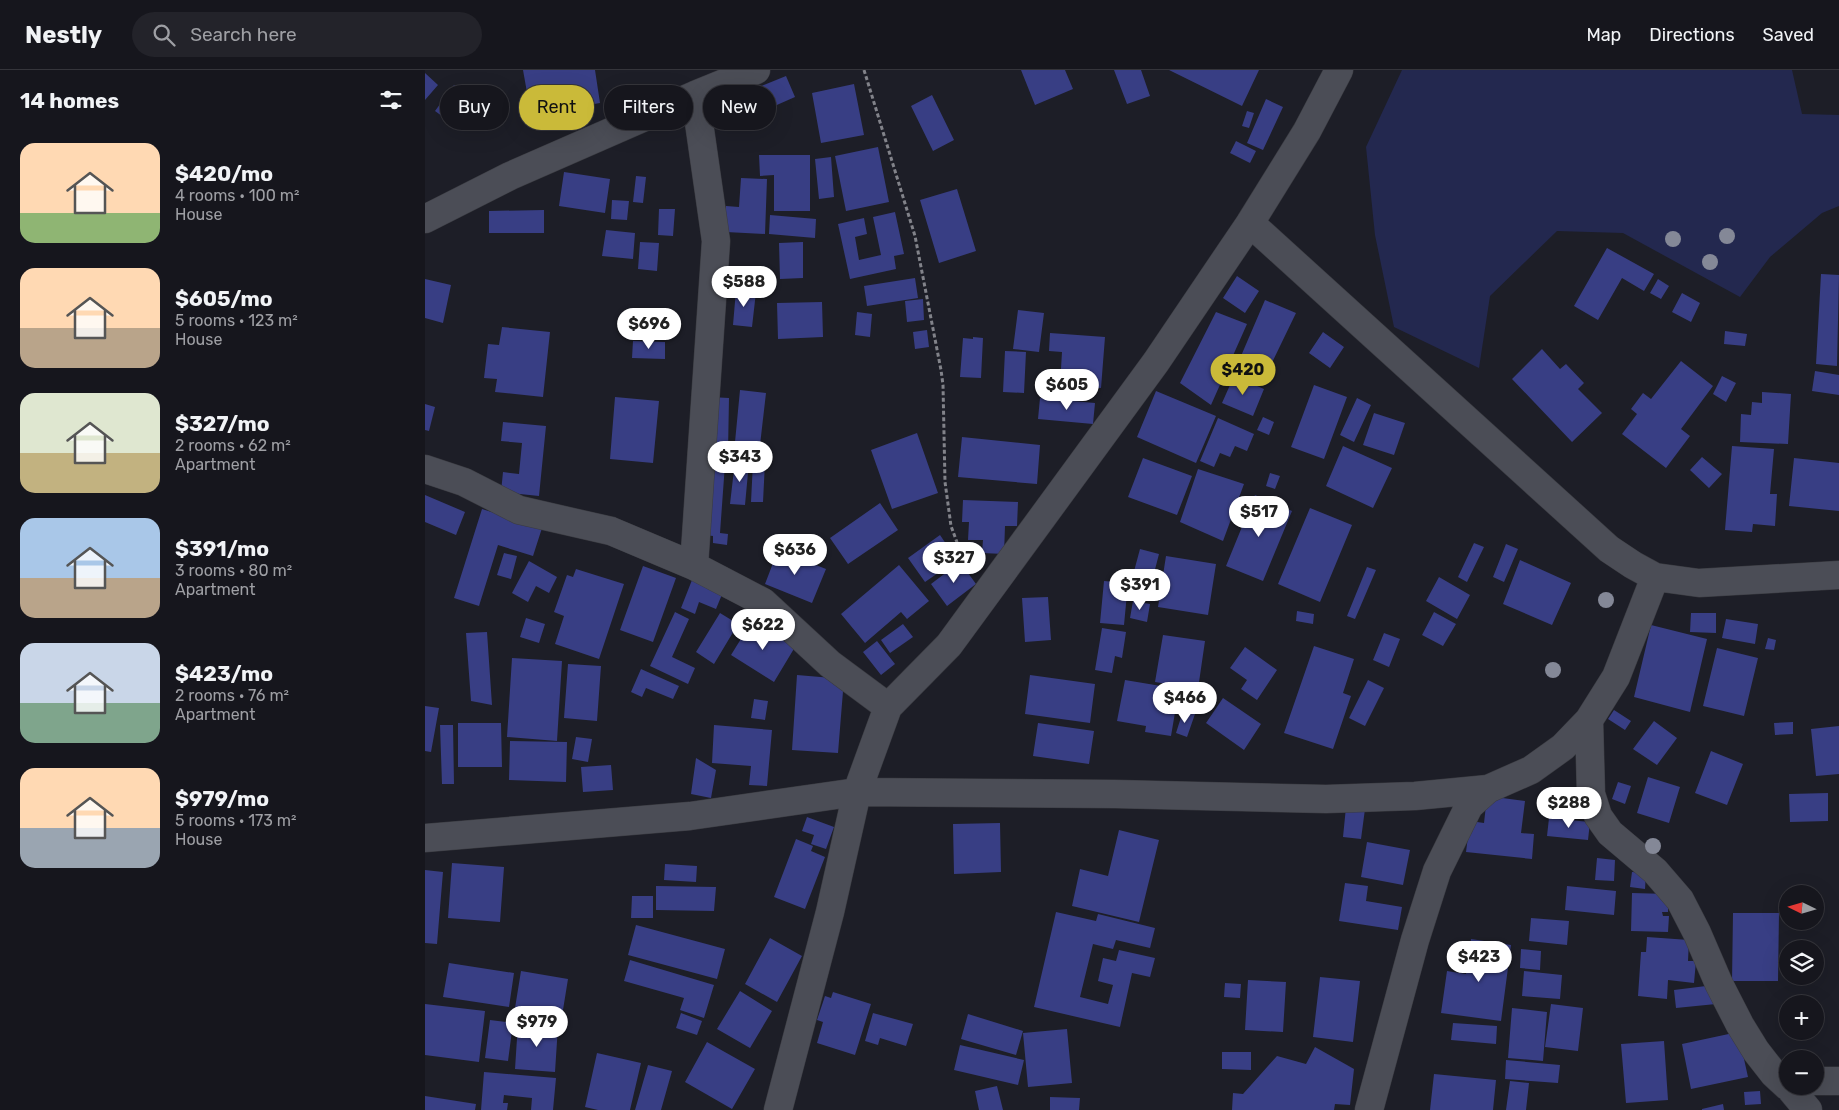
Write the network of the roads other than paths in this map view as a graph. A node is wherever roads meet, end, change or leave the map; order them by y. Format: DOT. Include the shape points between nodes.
graph roads {
  1 [pos="756,70"];
  2 [pos="1339,70"];
  3 [pos="695,95"];
  4 [pos="425,220"];
  5 [pos="1251,223"];
  6 [pos="425,469"];
  7 [pos="694,566"];
  8 [pos="1839,575"];
  9 [pos="1655,577"];
  10 [pos="888,707"];
  11 [pos="1589,720"];
  12 [pos="1488,789"];
  13 [pos="857,792"];
  14 [pos="425,838"];
  15 [pos="1779,1078"];
  16 [pos="1824,1080"];
  17 [pos="1839,1081"];
  18 [pos="1795,1095"];
  19 [pos="778,1110"];
  20 [pos="1369,1110"];
  21 [pos="1808,1110"];
  1 -- 3 [label="street"];
  2 -- 5 [label="street" via="1307,131"];
  3 -- 4 [label="street" via="510,176"];
  3 -- 7 [label="street" via="716,241"];
  5 -- 9 [label="street" via="1609,549"];
  5 -- 10 [label="street" via="1156,362 949,645"];
  6 -- 7 [label="street" via="463,482 519,510 611,531"];
  7 -- 10 [label="street" via="763,602 830,664"];
  8 -- 9 [label="street" via="1699,583"];
  9 -- 11 [label="street" via="1616,677"];
  10 -- 13 [label="street"];
  11 -- 12 [label="street" via="1563,747 1531,770"];
  11 -- 15 [label="street" via="1591,794 1598,816 1610,833 1655,871 1680,900 1740,1025"];
  12 -- 13 [label="street" via="1326,799"];
  12 -- 20 [label="street" via="1469,806 1437,871"];
  13 -- 14 [label="street" via="690,816"];
  13 -- 19 [label="street" via="830,912"];
  16 -- 17 [label="street"];
  18 -- 21 [label="street"];
}
